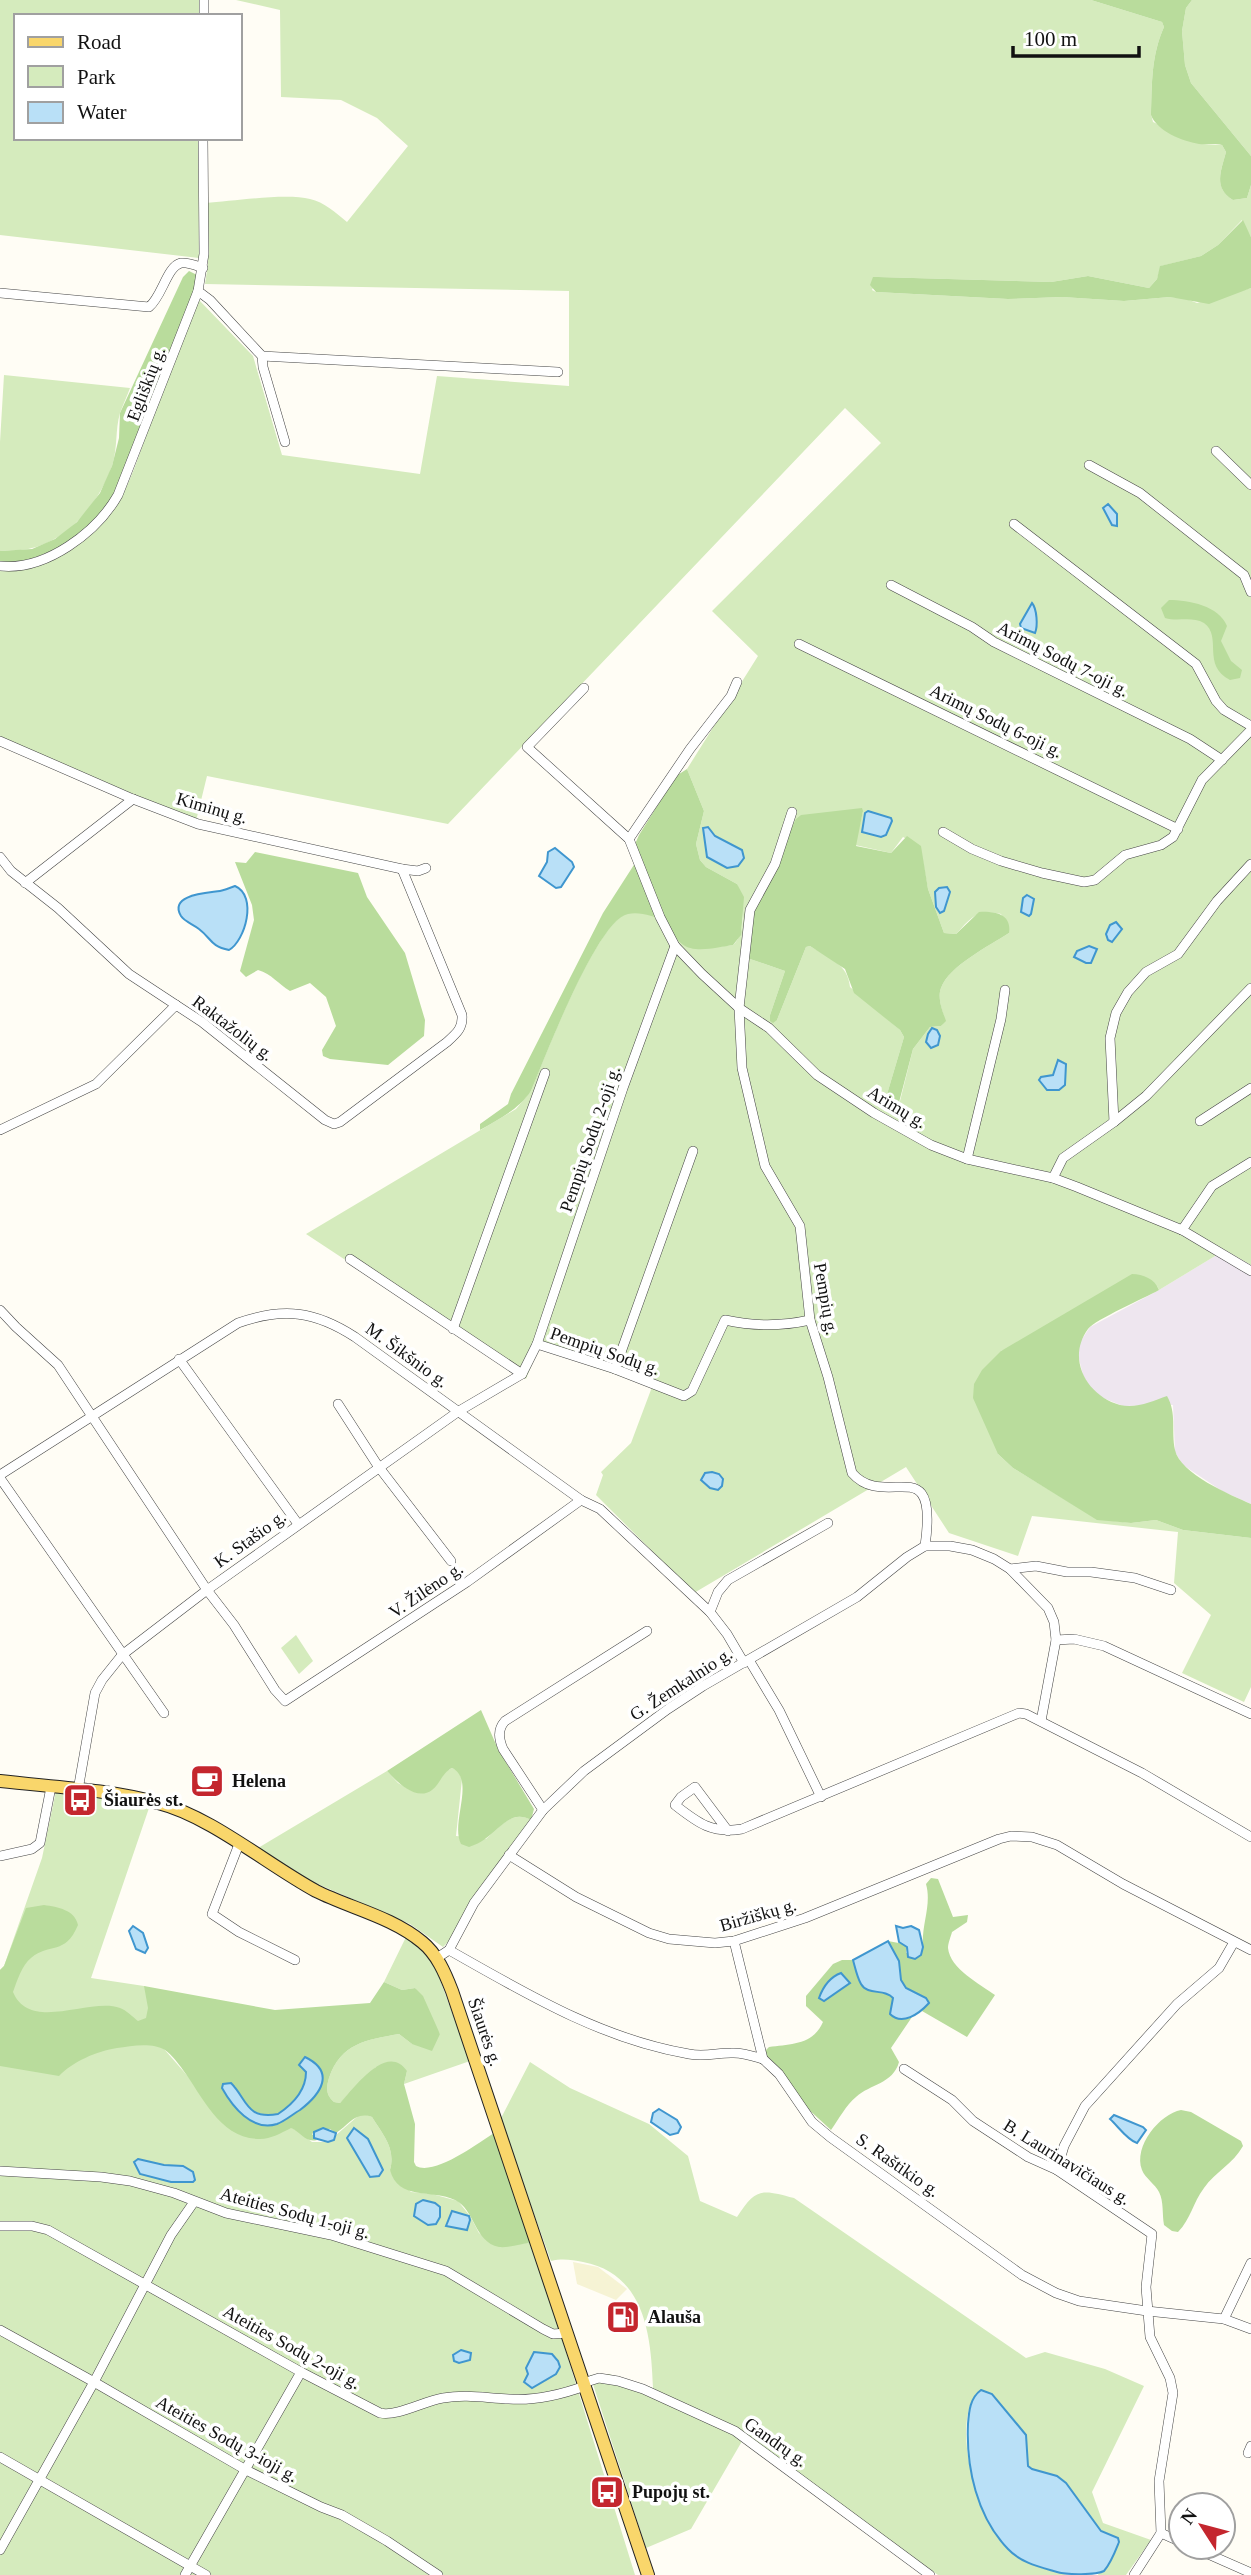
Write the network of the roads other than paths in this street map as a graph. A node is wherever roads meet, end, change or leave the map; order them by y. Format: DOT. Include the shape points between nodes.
graph roads {
  1 [pos="203,140"];
  2 [pos="203,268"];
  3 [pos="198,291"];
  4 [pos="0,293"];
  5 [pos="262,356"];
  6 [pos="558,372"];
  7 [pos="285,442"];
  8 [pos="1216,451"];
  9 [pos="1089,466"];
  10 [pos="1251,485"];
  11 [pos="1014,524"];
  12 [pos="0,566"];
  13 [pos="891,584"];
  14 [pos="1251,592"];
  15 [pos="799,644"];
  16 [pos="737,682"];
  17 [pos="584,688"];
  18 [pos="1251,728"];
  19 [pos="0,741"];
  20 [pos="1222,760"];
  21 [pos="134,799"];
  22 [pos="792,812"];
  23 [pos="1178,829"];
  24 [pos="943,832"];
  25 [pos="629,839"];
  26 [pos="0,858"];
  27 [pos="1251,864"];
  28 [pos="426,867"];
  29 [pos="402,869"];
  30 [pos="25,883"];
  31 [pos="675,946"];
  32 [pos="1251,988"];
  33 [pos="1005,990"];
  34 [pos="176,1005"];
  35 [pos="739,1008"];
  36 [pos="545,1073"];
  37 [pos="1251,1088"];
  38 [pos="1200,1121"];
  39 [pos="1114,1122"];
  40 [pos="0,1130"];
  41 [pos="693,1152"];
  42 [pos="967,1159"];
  43 [pos="1251,1162"];
  44 [pos="1053,1178"];
  45 [pos="1182,1230"];
  46 [pos="350,1259"];
  47 [pos="1251,1271"];
  48 [pos="0,1310"];
  49 [pos="810,1320"];
  50 [pos="453,1329"];
  51 [pos="537,1344"];
  52 [pos="179,1359"];
  53 [pos="615,1369"];
  54 [pos="522,1374"];
  55 [pos="338,1404"];
  56 [pos="459,1411"];
  57 [pos="91,1416"];
  58 [pos="379,1466"];
  59 [pos="0,1476"];
  60 [pos="581,1500"];
  61 [pos="828,1523"];
  62 [pos="298,1524"];
  63 [pos="925,1546"];
  64 [pos="451,1561"];
  65 [pos="1010,1569"];
  66 [pos="207,1590"];
  67 [pos="1171,1590"];
  68 [pos="710,1612"];
  69 [pos="647,1631"];
  70 [pos="1056,1640"];
  71 [pos="122,1655"];
  72 [pos="746,1661"];
  73 [pos="164,1713"];
  74 [pos="1251,1714"];
  75 [pos="1041,1721"];
  76 [pos="0,1781"];
  77 [pos="51,1787"];
  78 [pos="78,1790"];
  79 [pos="821,1797"];
  80 [pos="543,1811"];
  81 [pos="728,1831"];
  82 [pos="1251,1836"];
  83 [pos="239,1844"];
  84 [pos="509,1855"];
  85 [pos="0,1856"];
  86 [pos="734,1941"];
  87 [pos="1234,1942"];
  88 [pos="449,1950"];
  89 [pos="1251,1950"];
  90 [pos="437,1958"];
  91 [pos="295,1960"];
  92 [pos="763,2059"];
  93 [pos="904,2069"];
  94 [pos="1056,2170"];
  95 [pos="0,2171"];
  96 [pos="194,2202"];
  97 [pos="0,2226"];
  98 [pos="1251,2263"];
  99 [pos="146,2284"];
  100 [pos="1147,2311"];
  101 [pos="1224,2319"];
  102 [pos="1251,2329"];
  103 [pos="0,2330"];
  104 [pos="567,2333"];
  105 [pos="301,2372"];
  106 [pos="94,2382"];
  107 [pos="584,2385"];
  108 [pos="0,2458"];
  109 [pos="246,2470"];
  110 [pos="40,2480"];
  111 [pos="1161,2533"];
  112 [pos="1167,2536"];
  113 [pos="0,2550"];
  114 [pos="1224,2561"];
  115 [pos="188,2571"];
  116 [pos="426,2572"];
  117 [pos="1251,2573"];
  118 [pos="206,2575"];
  119 [pos="438,2575"];
  120 [pos="648,2575"];
  121 [pos="930,2575"];
  122 [pos="1134,2575"];
  1 -- 2 [label="street, Egliškių g."];
  2 -- 3 [label="street, Egliškių g."];
  2 -- 4 [label="street" via="178,264 149,307"];
  3 -- 5 [label="street"];
  3 -- 12 [label="street, Egliškių g." via="111,508 92,529 57,554"];
  5 -- 6 [label="street"];
  5 -- 7 [label="street"];
  8 -- 10 [label="street"];
  9 -- 14 [label="street" via="1140,493 1244,575"];
  11 -- 18 [label="street" via="1196,664 1216,701"];
  13 -- 20 [label="street, Arimų Sodų 7-oji g." via="994,642 1190,739"];
  15 -- 23 [label="street, Arimų Sodų 6-oji g."];
  16 -- 25 [label="street" via="732,696"];
  17 -- 25 [label="street, Arimų g." via="527,747"];
  18 -- 20 [label="street"];
  19 -- 21 [label="street, Kiminų g."];
  20 -- 23 [label="street" via="1202,780"];
  21 -- 29 [label="street, Kiminų g." via="198,824"];
  21 -- 30 [label="street"];
  22 -- 35 [label="street, Pempių g." via="775,864 750,910"];
  23 -- 24 [label="street" via="1168,842 1125,855 1101,878 1090,882 1001,861"];
  25 -- 31 [label="street, Arimų g."];
  26 -- 30 [label="street"];
  27 -- 39 [label="street" via="1178,954 1146,972 1122,1001 1110,1038"];
  28 -- 29 [label="street, Kiminų g."];
  29 -- 34 [label="street, Raktažolių g." via="463,1024 447,1042 334,1124"];
  30 -- 34 [label="street" via="129,974"];
  31 -- 35 [label="street, Arimų g."];
  31 -- 51 [label="street, Pempių Sodų 2-oji g."];
  32 -- 39 [label="street" via="1146,1097"];
  33 -- 42 [label="street"];
  34 -- 40 [label="street, Raktažolių g." via="96,1084"];
  35 -- 42 [label="street, Arimų g." via="769,1028 817,1075 874,1113"];
  35 -- 49 [label="street, Pempių g." via="742,1068 761,1157 800,1226"];
  36 -- 50 [label="street"];
  37 -- 38 [label="street"];
  39 -- 44 [label="street" via="1063,1158"];
  41 -- 53 [label="street"];
  42 -- 44 [label="street, Arimų g."];
  43 -- 45 [label="street" via="1212,1186"];
  44 -- 45 [label="street, Arimų g."];
  45 -- 47 [label="street, Arimų g."];
  46 -- 50 [label="street"];
  48 -- 57 [label="street" via="58,1364"];
  49 -- 53 [label="street, Pempių Sodų g." via="790,1324 725,1320 687,1396"];
  49 -- 63 [label="street, Pempių g." via="852,1473 868,1486 917,1489 929,1515"];
  50 -- 54 [label="street"];
  51 -- 53 [label="street, Pempių Sodų g."];
  51 -- 54 [label="street, Pempių Sodų g."];
  52 -- 56 [label="street, M. Šikšnio g." via="252,1318 283,1313 312,1316 337,1325"];
  52 -- 57 [label="street, M. Šikšnio g."];
  52 -- 62 [label="street"];
  54 -- 56 [label="street, K. Stašio g."];
  55 -- 58 [label="street"];
  56 -- 58 [label="street, K. Stašio g."];
  56 -- 60 [label="street, M. Šikšnio g."];
  57 -- 59 [label="street, M. Šikšnio g."];
  57 -- 66 [label="street"];
  58 -- 62 [label="street, K. Stašio g."];
  58 -- 64 [label="street"];
  59 -- 71 [label="street"];
  60 -- 66 [label="street, V. Žilėno g." via="467,1582 285,1701"];
  60 -- 68 [label="street, M. Šikšnio g." via="612,1520"];
  61 -- 68 [label="street" via="728,1580"];
  62 -- 66 [label="street, K. Stašio g."];
  63 -- 65 [label="street" via="972,1550"];
  63 -- 72 [label="street, G. Žemkalnio g." via="857,1597"];
  65 -- 67 [label="street" via="1036,1566 1091,1572 1135,1578"];
  65 -- 70 [label="street" via="1048,1608"];
  66 -- 71 [label="street, K. Stašio g."];
  68 -- 72 [label="street, M. Šikšnio g."];
  69 -- 80 [label="street" via="501,1725 503,1749"];
  70 -- 74 [label="street" via="1104,1646"];
  70 -- 75 [label="street"];
  71 -- 73 [label="street"];
  71 -- 78 [label="street, K. Stašio g." via="95,1693"];
  72 -- 79 [label="street, M. Šikšnio g." via="779,1710"];
  72 -- 80 [label="street, G. Žemkalnio g." via="610,1750"];
  75 -- 79 [label="street" via="1019,1713"];
  75 -- 82 [label="street"];
  76 -- 77 [label="main road, Šiaurės g."];
  77 -- 78 [label="main road, Šiaurės g."];
  77 -- 85 [label="street" via="40,1843"];
  78 -- 83 [label="main road, Šiaurės g." via="160,1803"];
  79 -- 81 [label="street"];
  80 -- 84 [label="street, G. Žemkalnio g."];
  81 -- 81 [label="street" via="695,1787 675,1805 708,1827"];
  83 -- 90 [label="main road, Šiaurės g." via="311,1888 407,1931"];
  83 -- 91 [label="street" via="212,1914"];
  84 -- 86 [label="street, Biržiškų g." via="576,1898 649,1933 698,1943"];
  84 -- 88 [label="street, G. Žemkalnio g." via="474,1903"];
  86 -- 87 [label="street, Biržiškų g." via="805,1918 999,1839 1021,1836 1057,1845"];
  86 -- 92 [label="street, S. Raštikio g."];
  87 -- 89 [label="street"];
  87 -- 94 [label="street" via="1219,1968 1177,2004 1085,2106"];
  88 -- 90 [label="street, G. Žemkalnio g."];
  88 -- 92 [label="street" via="534,1999 600,2028 688,2054 733,2053"];
  90 -- 104 [label="main road, Šiaurės g."];
  92 -- 100 [label="street, S. Raštikio g." via="813,2122 1022,2275 1079,2301"];
  93 -- 94 [label="street, B. Laurinavičiaus g." via="952,2100 973,2121"];
  94 -- 100 [label="street, B. Laurinavičiaus g." via="1152,2234"];
  95 -- 96 [label="street, Ateities Sodų 1-oji g." via="100,2177 174,2193"];
  96 -- 99 [label="street"];
  96 -- 104 [label="street, Ateities Sodų 1-oji g." via="331,2235 446,2271 543,2329"];
  97 -- 99 [label="street, Ateities Sodų 2-oji g." via="48,2230"];
  98 -- 101 [label="street"];
  99 -- 105 [label="street, Ateities Sodų 2-oji g."];
  99 -- 106 [label="street"];
  100 -- 101 [label="street, S. Raštikio g."];
  100 -- 111 [label="street" via="1150,2337 1173,2393 1159,2481"];
  101 -- 102 [label="street, S. Raštikio g."];
  103 -- 106 [label="street, Ateities Sodų 3-ioji g."];
  104 -- 107 [label="main road, Šiaurės g."];
  105 -- 107 [label="street, Ateities Sodų 2-oji g." via="385,2414 436,2399 527,2399 556,2396"];
  105 -- 109 [label="street"];
  106 -- 109 [label="street, Ateities Sodų 3-ioji g."];
  106 -- 110 [label="street"];
  107 -- 120 [label="main road, Šiaurės g."];
  107 -- 121 [label="street, Gandrų g." via="599,2378 618,2381 735,2431"];
  108 -- 110 [label="street"];
  109 -- 115 [label="street"];
  109 -- 116 [label="street, Ateities Sodų 3-ioji g." via="342,2515"];
  110 -- 113 [label="street"];
  110 -- 115 [label="street"];
  111 -- 112 [label="street"];
  111 -- 122 [label="street"];
  114 -- 117 [label="street"];
  115 -- 118 [label="street"];
  116 -- 119 [label="street, Ateities Sodų 3-ioji g."];
}
